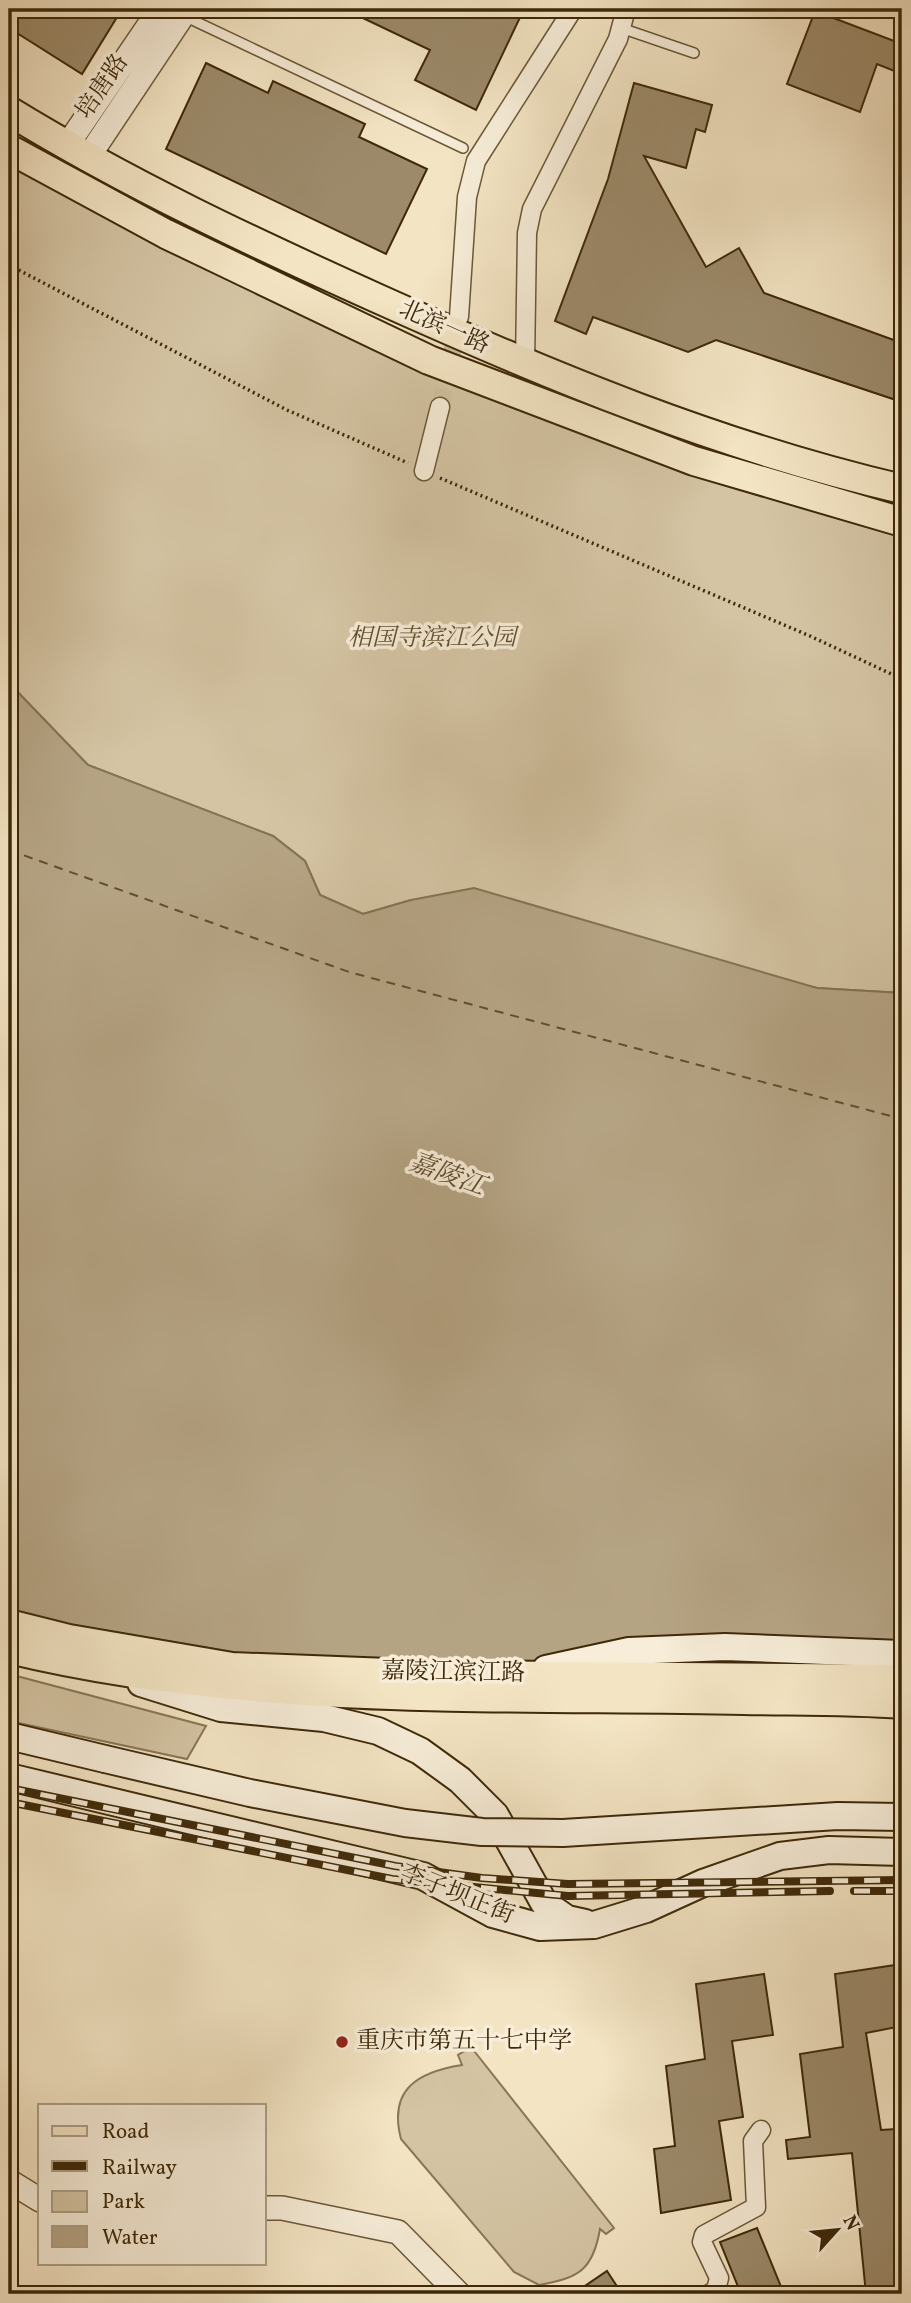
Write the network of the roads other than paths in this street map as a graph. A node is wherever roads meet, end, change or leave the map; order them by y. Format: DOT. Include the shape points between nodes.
graph roads {
  1 [pos="160,9"];
  2 [pos="573,9"];
  3 [pos="626,9"];
  4 [pos="185,12"];
  5 [pos="621,29"];
  6 [pos="694,53"];
  7 [pos="9,111"];
  8 [pos="463,148"];
  9 [pos="9,149"];
  10 [pos="76,153"];
  11 [pos="459,317"];
  12 [pos="525,364"];
  13 [pos="440,407"];
  14 [pos="424,471"];
  15 [pos="902,489"];
  16 [pos="902,522"];
  17 [pos="9,1624"];
  18 [pos="9,1649"];
  19 [pos="902,1654"];
  20 [pos="65,1663"];
  21 [pos="524,1674"];
  22 [pos="902,1679"];
  23 [pos="902,1704"];
  24 [pos="9,1736"];
  25 [pos="9,1777"];
  26 [pos="902,1817"];
  27 [pos="902,1852"];
  28 [pos="594,1925"];
  29 [pos="761,2130"];
  30 [pos="9,2181"];
  31 [pos="38,2199"];
  32 [pos="266,2208"];
  33 [pos="459,2294"];
  34 [pos="709,2294"];
  1 -- 10 [label="street, 培唐路"];
  2 -- 11 [label="street" via="476,161 467,197"];
  3 -- 5 [label="street"];
  4 -- 8 [label="lane"];
  4 -- 10 [label="street, 培唐路"];
  5 -- 6 [label="lane"];
  5 -- 12 [label="street" via="532,209 527,233"];
  7 -- 10 [label="main road, 北滨一路"];
  9 -- 16 [label="main road, 北滨一路" via="166,234 429,360 694,461"];
  10 -- 12 [label="main road, 北滨一路" via="259,246"];
  12 -- 15 [label="main road, 北滨一路" via="713,437"];
  13 -- 14 [label="street"];
  17 -- 21 [label="main road, 嘉陵江滨江路" via="232,1667"];
  18 -- 20 [label="main road, 嘉陵江滨江路"];
  19 -- 21 [label="main road" via="725,1647 629,1651"];
  20 -- 23 [label="main road, 嘉陵江滨江路" via="224,1684 437,1697"];
  20 -- 28 [label="main road" via="221,1708 324,1718 378,1731 420,1751 460,1780 495,1815 544,1903 567,1919"];
  21 -- 22 [label="main road, 嘉陵江滨江路"];
  24 -- 26 [label="main road, 李子坝正街, bridge" via="289,1801 482,1832 563,1833 838,1816"];
  25 -- 28 [label="main road, 李子坝正街" via="423,1875 493,1914 540,1927"];
  27 -- 28 [label="main road, 李子坝正街" via="829,1850 780,1856"];
  29 -- 34 [label="street" via="752,2141 756,2207 704,2235 702,2242 719,2278 716,2290"];
  30 -- 31 [label="street"];
  32 -- 33 [label="street" via="398,2232"];
}
